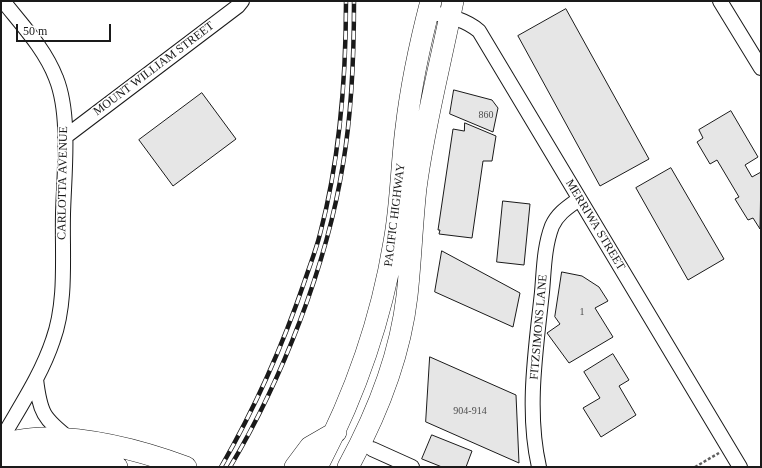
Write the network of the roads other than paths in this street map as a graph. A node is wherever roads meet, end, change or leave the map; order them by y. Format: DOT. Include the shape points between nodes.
graph roads {
  1 [pos="3,1"];
  2 [pos="242,1"];
  3 [pos="720,1"];
  4 [pos="429,6"];
  5 [pos="452,9"];
  6 [pos="761,68"];
  7 [pos="65,137"];
  8 [pos="580,199"];
  9 [pos="36,379"];
  10 [pos="336,432"];
  11 [pos="70,439"];
  12 [pos="1,440"];
  13 [pos="1,444"];
  14 [pos="368,448"];
  15 [pos="1,459"];
  16 [pos="117,467"];
  17 [pos="186,467"];
  18 [pos="295,467"];
  19 [pos="318,467"];
  20 [pos="348,467"];
  21 [pos="412,467"];
  22 [pos="539,467"];
  23 [pos="740,467"];
  1 -- 7 [label="street, CARLOTTA AVENUE" via="46,57 56,78 62,98"];
  2 -- 7 [label="street, MOUNT WILLIAM STREET"];
  3 -- 6 [label="street"];
  4 -- 5 [label="street, MERRIWA STREET"];
  4 -- 10 [label="highway, PACIFIC HIGHWAY" via="410,95 391,263 365,359"];
  5 -- 8 [label="street, MERRIWA STREET" via="479,31"];
  5 -- 14 [label="highway, PACIFIC HIGHWAY" via="416,188 407,296 402,324"];
  7 -- 9 [label="street, CARLOTTA AVENUE" via="61,303 53,340"];
  8 -- 22 [label="street, FITZSIMONS LANE" via="561,211 547,246 534,366 534,444"];
  8 -- 23 [label="street, MERRIWA STREET"];
  9 -- 11 [label="street" via="41,410 54,426"];
  9 -- 12 [label="street, CARLOTTA AVENUE"];
  10 -- 18 [label="highway" via="310,447"];
  10 -- 19 [label="highway, PACIFIC HIGHWAY"];
  11 -- 13 [label="highway" via="39,438"];
  11 -- 17 [label="highway" via="116,446"];
  14 -- 20 [label="highway, PACIFIC HIGHWAY"];
  14 -- 21 [label="street"];
  15 -- 16 [label="highway" via="27,456 76,459"];
}
